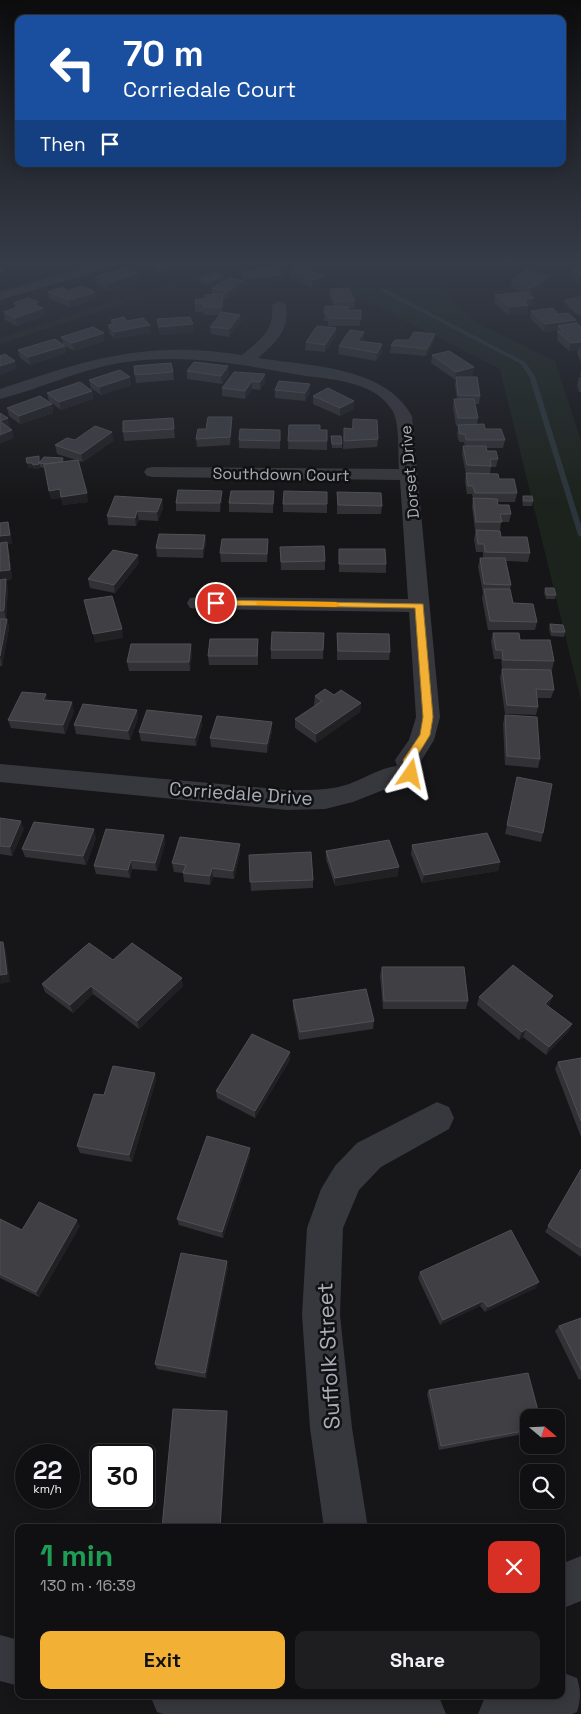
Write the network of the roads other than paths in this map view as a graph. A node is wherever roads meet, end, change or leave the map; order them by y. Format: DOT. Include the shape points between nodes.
graph roads {
  1 [pos="263,344"];
  2 [pos="246,360"];
  3 [pos="399,384"];
  4 [pos="381,390"];
  5 [pos="0,394"];
  6 [pos="153,472"];
  7 [pos="409,475"];
  8 [pos="414,534"];
  9 [pos="198,603"];
  10 [pos="420,606"];
  11 [pos="0,773"];
  12 [pos="437,1118"];
  13 [pos="345,1524"];
  14 [pos="581,1578"];
  15 [pos="565,1585"];
  16 [pos="0,1658"];
  17 [pos="15,1662"];
  18 [pos="581,1686"];
  19 [pos="565,1693"];
  20 [pos="222,1699"];
  21 [pos="331,1699"];
  22 [pos="371,1699"];
  23 [pos="382,1699"];
  24 [pos="551,1699"];
  25 [pos="372,1714"];
  26 [pos="422,1714"];
  27 [pos="502,1714"];
  1 -- 2 [label="street"];
  2 -- 4 [label="street, Dorset Drive" via="341,376"];
  2 -- 5 [label="street, Dorset Drive" via="200,354 135,356 80,368"];
  3 -- 4 [label="street"];
  4 -- 7 [label="street, Dorset Drive" via="399,406 404,416"];
  6 -- 7 [label="street, Southdown Court"];
  7 -- 8 [label="street, Dorset Drive"];
  8 -- 10 [label="street, Corriedale Drive"];
  9 -- 10 [label="street"];
  10 -- 11 [label="street, Corriedale Drive" via="428,717 425,735 408,760 411,774 392,776 353,793 306,800"];
  12 -- 13 [label="street, Suffolk Street" via="369,1155 347,1178 325,1228 321,1315"];
  14 -- 15 [label="street"];
  16 -- 17 [label="street"];
  18 -- 19 [label="street"];
  20 -- 21 [label="street" via="282,1704"];
  22 -- 25 [label="street"];
  23 -- 26 [label="street"];
  24 -- 27 [label="street"];
}
